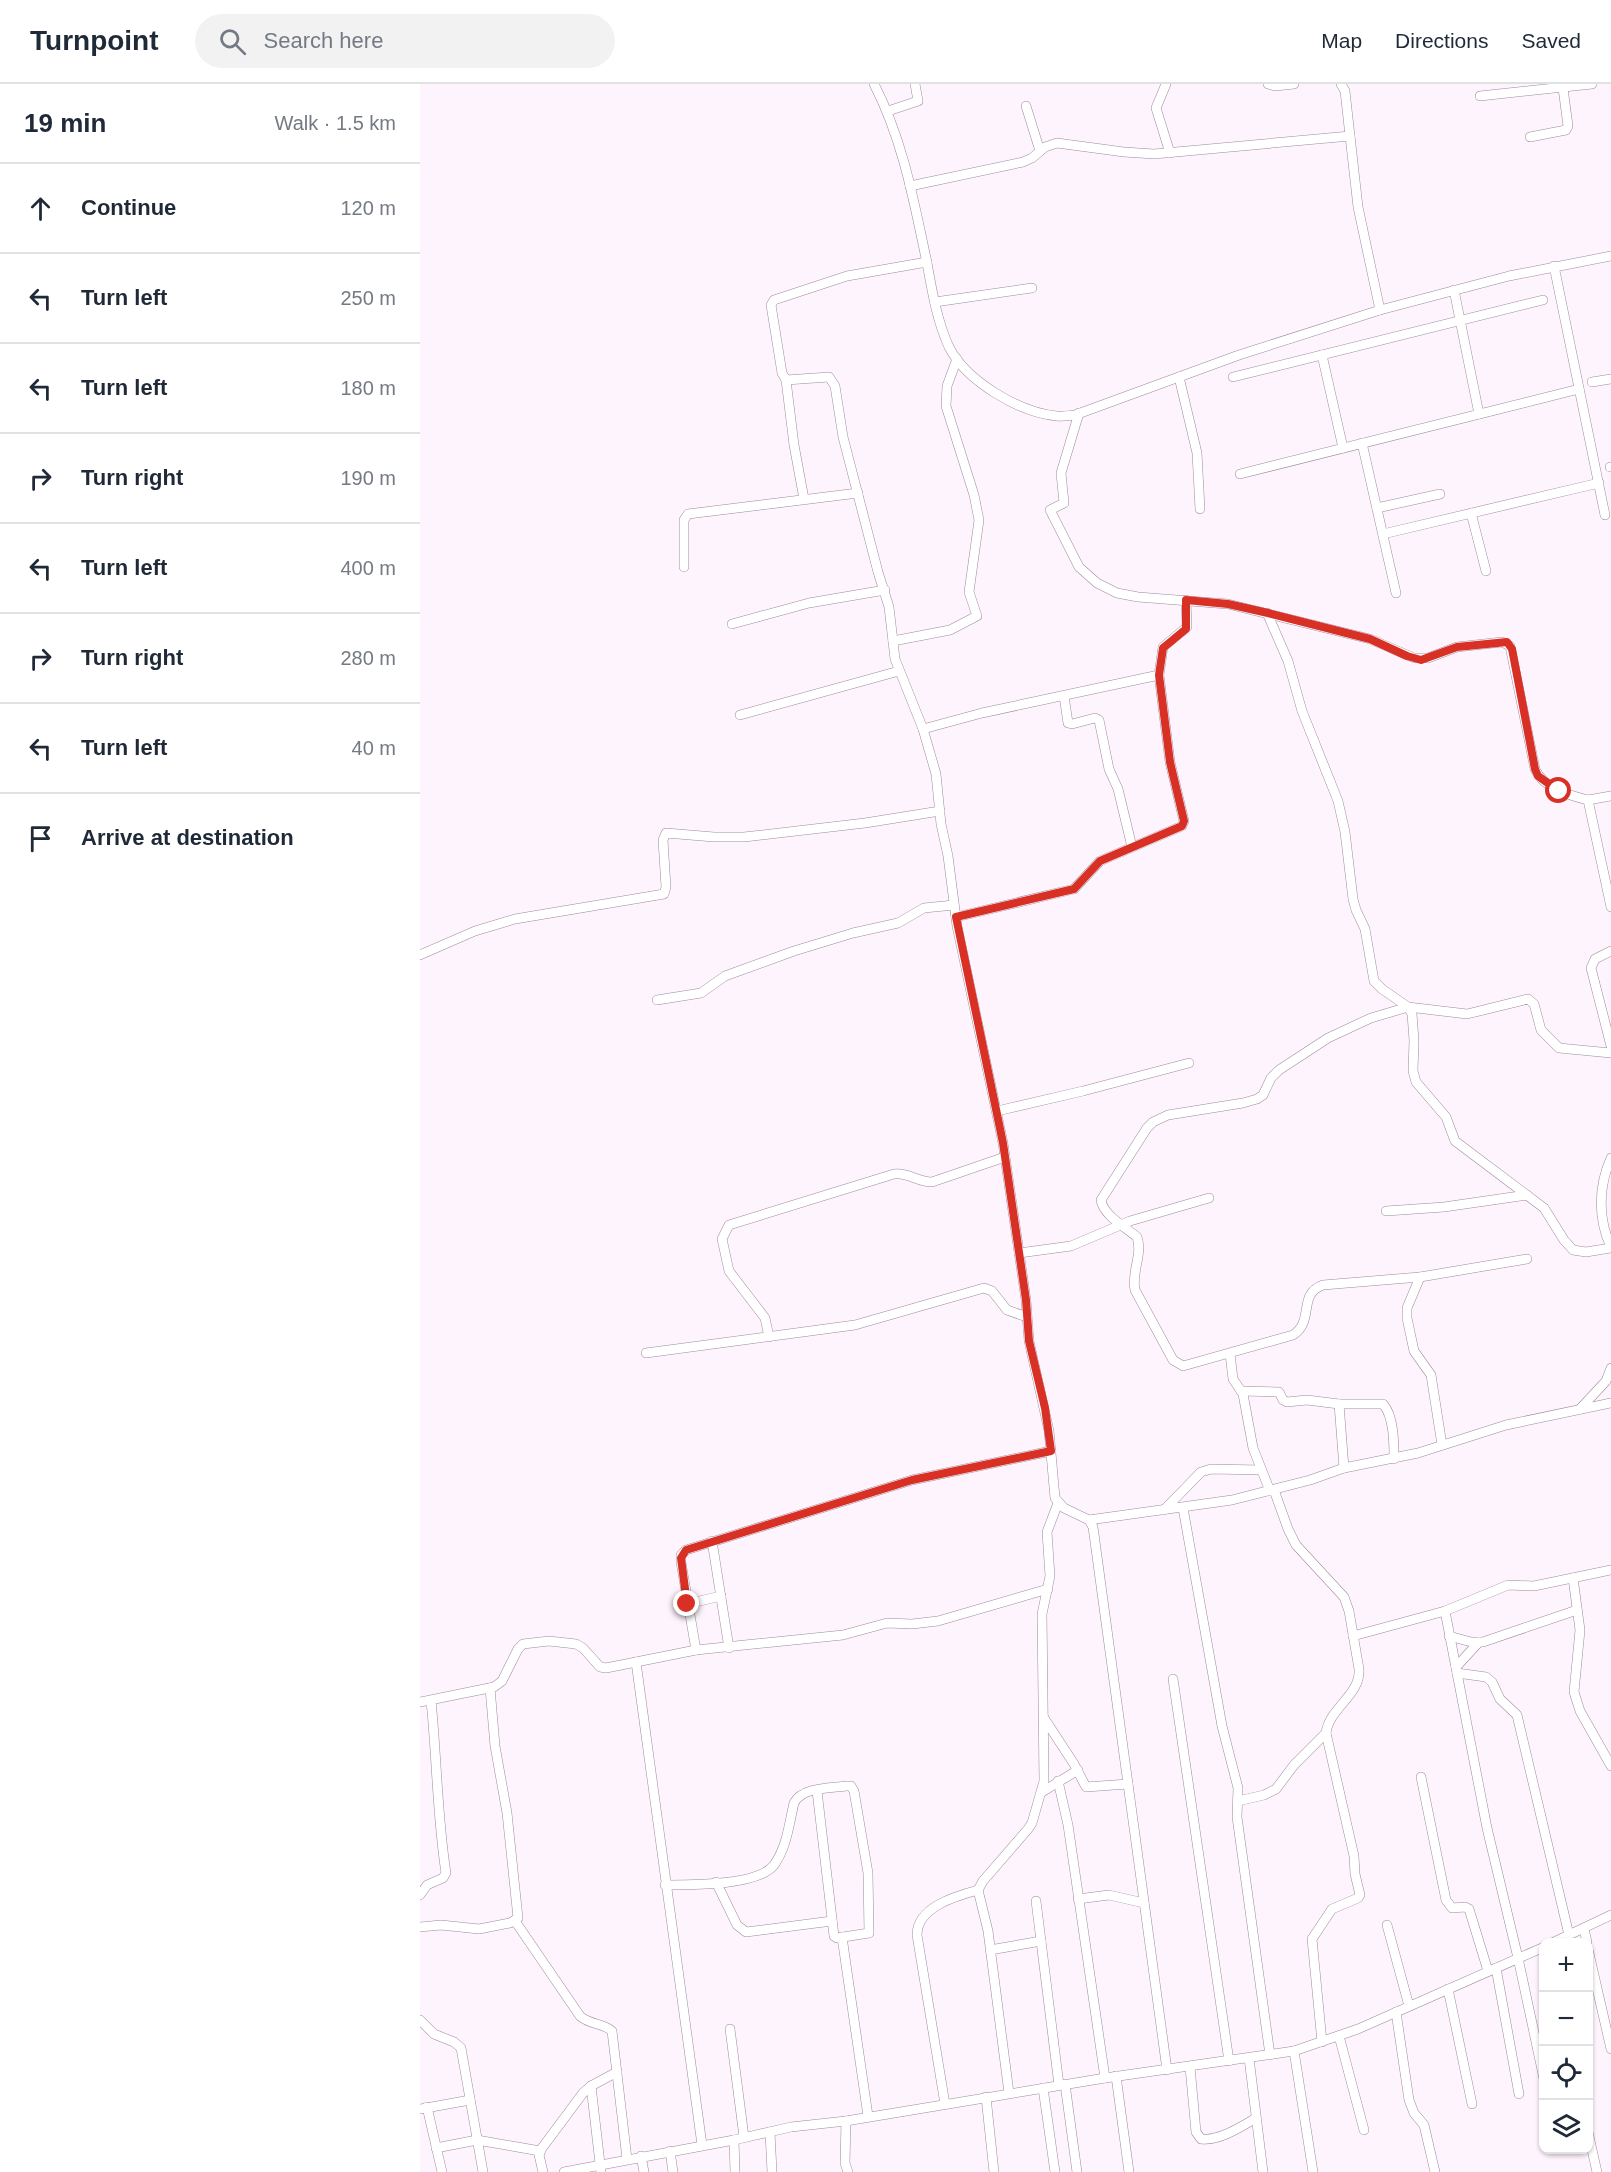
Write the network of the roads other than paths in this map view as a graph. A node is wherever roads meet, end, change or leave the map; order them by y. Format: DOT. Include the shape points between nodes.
graph roads {
  1 [pos="873,84"];
  2 [pos="915,84"];
  3 [pos="1166,84"];
  4 [pos="1268,84"];
  5 [pos="1294,84"];
  6 [pos="1341,84"];
  7 [pos="1592,84"];
  8 [pos="1563,88"];
  9 [pos="1480,96"];
  10 [pos="1026,106"];
  11 [pos="888,111"];
  12 [pos="1350,136"];
  13 [pos="1530,137"];
  14 [pos="1040,151"];
  15 [pos="1170,153"];
  16 [pos="910,186"];
  17 [pos="1611,256"];
  18 [pos="927,262"];
  19 [pos="1554,267"];
  20 [pos="1032,288"];
  21 [pos="1454,290"];
  22 [pos="1543,300"];
  23 [pos="934,302"];
  24 [pos="1380,310"];
  25 [pos="1460,319"];
  26 [pos="1322,355"];
  27 [pos="957,360"];
  28 [pos="1179,377"];
  29 [pos="1233,377"];
  30 [pos="1611,379"];
  31 [pos="786,380"];
  32 [pos="1592,382"];
  33 [pos="1579,389"];
  34 [pos="1079,413"];
  35 [pos="1479,414"];
  36 [pos="1362,443"];
  37 [pos="1343,448"];
  38 [pos="1240,474"];
  39 [pos="1599,483"];
  40 [pos="858,493"];
  41 [pos="1440,494"];
  42 [pos="804,499"];
  43 [pos="1377,508"];
  44 [pos="1200,509"];
  45 [pos="1471,513"];
  46 [pos="1605,515"];
  47 [pos="1383,534"];
  48 [pos="684,567"];
  49 [pos="1486,571"];
  50 [pos="885,590"];
  51 [pos="1396,592"];
  52 [pos="1186,600"];
  53 [pos="1268,613"];
  54 [pos="732,624"];
  55 [pos="893,641"];
  56 [pos="899,671"];
  57 [pos="1159,675"];
  58 [pos="1064,696"];
  59 [pos="740,715"];
  60 [pos="923,729"];
  61 [pos="1611,796"];
  62 [pos="1588,800"];
  63 [pos="940,811"];
  64 [pos="1132,847"];
  65 [pos="954,905"];
  66 [pos="1611,907"];
  67 [pos="956,917"];
  68 [pos="1611,951"];
  69 [pos="420,955"];
  70 [pos="657,1000"];
  71 [pos="1408,1007"];
  72 [pos="1611,1046"];
  73 [pos="1611,1053"];
  74 [pos="1189,1064"];
  75 [pos="997,1111"];
  76 [pos="1005,1157"];
  77 [pos="1611,1158"];
  78 [pos="1527,1195"];
  79 [pos="1209,1198"];
  80 [pos="1386,1211"];
  81 [pos="1121,1225"];
  82 [pos="1611,1248"];
  83 [pos="1018,1253"];
  84 [pos="1527,1258"];
  85 [pos="1420,1276"];
  86 [pos="1027,1317"];
  87 [pos="769,1337"];
  88 [pos="646,1353"];
  89 [pos="1230,1354"];
  90 [pos="1611,1368"];
  91 [pos="1241,1391"];
  92 [pos="1611,1403"];
  93 [pos="1339,1404"];
  94 [pos="1580,1409"];
  95 [pos="1442,1445"];
  96 [pos="1051,1451"];
  97 [pos="1394,1459"];
  98 [pos="1344,1468"];
  99 [pos="1261,1470"];
  100 [pos="1272,1490"];
  101 [pos="1058,1503"];
  102 [pos="1183,1508"];
  103 [pos="1164,1510"];
  104 [pos="1089,1520"];
  105 [pos="712,1541"];
  106 [pos="1611,1570"];
  107 [pos="1573,1578"];
  108 [pos="1048,1589"];
  109 [pos="721,1596"];
  110 [pos="687,1604"];
  111 [pos="1577,1610"];
  112 [pos="1445,1611"];
  113 [pos="1353,1636"];
  114 [pos="1449,1636"];
  115 [pos="1479,1642"];
  116 [pos="729,1648"];
  117 [pos="696,1650"];
  118 [pos="636,1662"];
  119 [pos="1456,1670"];
  120 [pos="1173,1679"];
  121 [pos="490,1688"];
  122 [pos="431,1701"];
  123 [pos="420,1702"];
  124 [pos="1044,1718"];
  125 [pos="1326,1733"];
  126 [pos="1611,1766"];
  127 [pos="1078,1770"];
  128 [pos="1421,1777"];
  129 [pos="1059,1781"];
  130 [pos="1128,1784"];
  131 [pos="817,1791"];
  132 [pos="1042,1792"];
  133 [pos="1238,1801"];
  134 [pos="716,1882"];
  135 [pos="665,1885"];
  136 [pos="978,1890"];
  137 [pos="420,1895"];
  138 [pos="1078,1899"];
  139 [pos="1036,1901"];
  140 [pos="1144,1903"];
  141 [pos="1611,1915"];
  142 [pos="515,1921"];
  143 [pos="832,1921"];
  144 [pos="1387,1926"];
  145 [pos="420,1927"];
  146 [pos="1584,1929"];
  147 [pos="1569,1935"];
  148 [pos="842,1937"];
  149 [pos="1563,1938"];
  150 [pos="1586,1938"];
  151 [pos="1041,1941"];
  152 [pos="1539,1949"];
  153 [pos="990,1950"];
  154 [pos="1518,1958"];
  155 [pos="1492,1969"];
  156 [pos="1593,1971"];
  157 [pos="1448,1989"];
  158 [pos="1409,2006"];
  159 [pos="1396,2012"];
  160 [pos="420,2020"];
  161 [pos="730,2030"];
  162 [pos="1339,2036"];
  163 [pos="1322,2042"];
  164 [pos="1611,2049"];
  165 [pos="1294,2051"];
  166 [pos="1270,2055"];
  167 [pos="1539,2056"];
  168 [pos="1249,2058"];
  169 [pos="1228,2061"];
  170 [pos="1190,2067"];
  171 [pos="1167,2070"];
  172 [pos="617,2072"];
  173 [pos="1116,2076"];
  174 [pos="1105,2078"];
  175 [pos="1062,2085"];
  176 [pos="591,2086"];
  177 [pos="1043,2088"];
  178 [pos="1009,2093"];
  179 [pos="1519,2094"];
  180 [pos="986,2097"];
  181 [pos="470,2100"];
  182 [pos="945,2104"];
  183 [pos="1472,2104"];
  184 [pos="424,2108"];
  185 [pos="868,2116"];
  186 [pos="1256,2118"];
  187 [pos="846,2121"];
  188 [pos="1364,2130"];
  189 [pos="770,2132"];
  190 [pos="744,2137"];
  191 [pos="734,2139"];
  192 [pos="477,2140"];
  193 [pos="702,2145"];
  194 [pos="436,2148"];
  195 [pos="540,2151"];
  196 [pos="670,2151"];
  197 [pos="1593,2154"];
  198 [pos="641,2156"];
  199 [pos="627,2159"];
  200 [pos="600,2168"];
  201 [pos="442,2172"];
  202 [pos="483,2172"];
  203 [pos="543,2172"];
  204 [pos="564,2172"];
  205 [pos="644,2172"];
  206 [pos="673,2172"];
  207 [pos="735,2172"];
  208 [pos="772,2172"];
  209 [pos="848,2172"];
  210 [pos="994,2172"];
  211 [pos="1055,2172"];
  212 [pos="1077,2172"];
  213 [pos="1130,2172"];
  214 [pos="1263,2172"];
  215 [pos="1313,2172"];
  216 [pos="1434,2172"];
  217 [pos="1597,2172"];
  1 -- 11 [label="street"];
  2 -- 11 [label="street" via="918,101"];
  3 -- 15 [label="street" via="1156,108"];
  4 -- 5 [label="street"];
  6 -- 12 [label="street"];
  7 -- 8 [label="street"];
  8 -- 9 [label="street"];
  8 -- 13 [label="street" via="1566,130"];
  10 -- 14 [label="street"];
  11 -- 16 [label="street"];
  12 -- 15 [label="street"];
  12 -- 24 [label="street" via="1358,207"];
  14 -- 15 [label="street" via="1058,143 1124,152"];
  14 -- 16 [label="street" via="1023,162"];
  16 -- 18 [label="street"];
  17 -- 19 [label="street"];
  18 -- 23 [label="street"];
  18 -- 31 [label="street" via="847,276 772,301"];
  19 -- 21 [label="street"];
  19 -- 33 [label="street"];
  20 -- 23 [label="street"];
  21 -- 24 [label="street"];
  21 -- 25 [label="street"];
  22 -- 25 [label="street"];
  23 -- 27 [label="street"];
  24 -- 28 [label="street"];
  25 -- 26 [label="street"];
  25 -- 35 [label="street"];
  26 -- 29 [label="street"];
  26 -- 37 [label="street"];
  27 -- 34 [label="street" via="994,392 1022,406 1058,416"];
  27 -- 55 [label="street" via="947,386 946,406 979,520 969,592 977,616 950,630"];
  28 -- 34 [label="street"];
  28 -- 44 [label="street" via="1197,453"];
  30 -- 32 [label="street"];
  31 -- 40 [label="street" via="832,378"];
  31 -- 42 [label="street"];
  33 -- 35 [label="street"];
  33 -- 39 [label="street"];
  34 -- 52 [label="street" via="1061,473 1064,503 1050,510 1072,557 1085,574 1107,590 1126,596"];
  35 -- 36 [label="street"];
  36 -- 37 [label="street"];
  36 -- 43 [label="street"];
  37 -- 38 [label="street"];
  39 -- 45 [label="street"];
  39 -- 46 [label="street"];
  40 -- 42 [label="street"];
  40 -- 50 [label="street"];
  41 -- 43 [label="street"];
  42 -- 48 [label="street" via="688,514 684,520"];
  43 -- 47 [label="street"];
  45 -- 47 [label="street"];
  45 -- 49 [label="street"];
  47 -- 51 [label="street"];
  50 -- 54 [label="street" via="809,603"];
  50 -- 55 [label="street"];
  52 -- 53 [label="street"];
  52 -- 57 [label="street" via="1186,629 1163,648"];
  53 -- 62 [label="street" via="1370,639 1421,660 1457,647 1507,642 1512,649 1538,776 1565,794"];
  53 -- 71 [label="street" via="1342,816 1353,900 1365,929 1373,978"];
  55 -- 56 [label="street"];
  56 -- 59 [label="street"];
  56 -- 60 [label="street"];
  57 -- 58 [label="street"];
  57 -- 64 [label="street" via="1170,762 1184,824"];
  58 -- 60 [label="street"];
  58 -- 64 [label="street" via="1068,723 1099,720"];
  60 -- 63 [label="street" via="936,774"];
  61 -- 62 [label="street"];
  62 -- 66 [label="street"];
  63 -- 65 [label="street"];
  63 -- 69 [label="street" via="744,837 666,832 664,894 515,919"];
  64 -- 67 [label="street" via="1100,861 1074,889"];
  65 -- 67 [label="street"];
  65 -- 70 [label="street" via="924,908 898,923 784,955 725,976 701,993"];
  67 -- 75 [label="street"];
  68 -- 72 [label="street" via="1595,959 1591,968"];
  71 -- 73 [label="street" via="1467,1014 1528,999 1534,1004 1541,1030 1559,1048"];
  71 -- 78 [label="street" via="1413,1019 1413,1071 1418,1086 1446,1117 1457,1144"];
  71 -- 81 [label="street" via="1371,1018 1328,1038 1274,1074 1257,1099 1176,1113 1153,1122 1101,1200"];
  74 -- 75 [label="street"];
  75 -- 76 [label="street"];
  76 -- 83 [label="street"];
  76 -- 87 [label="street" via="932,1182 894,1174 729,1225 722,1239 729,1271 765,1318"];
  77 -- 82 [label="street" via="1601,1186 1601,1204"];
  78 -- 80 [label="street"];
  78 -- 82 [label="street" via="1548,1212 1573,1250"];
  79 -- 81 [label="street"];
  81 -- 83 [label="street" via="1071,1246"];
  81 -- 89 [label="street" via="1137,1237 1135,1290 1173,1360 1183,1366"];
  83 -- 86 [label="street"];
  84 -- 85 [label="street"];
  85 -- 89 [label="street" via="1317,1287 1310,1294 1305,1320 1298,1332"];
  85 -- 95 [label="street" via="1406,1314 1414,1351 1431,1376"];
  86 -- 87 [label="street" via="1007,1310 984,1287 855,1325"];
  86 -- 96 [label="street"];
  87 -- 88 [label="street"];
  89 -- 91 [label="street" via="1233,1379"];
  90 -- 94 [label="street" via="1606,1381"];
  91 -- 93 [label="street" via="1279,1392 1287,1402"];
  91 -- 99 [label="street"];
  92 -- 94 [label="street"];
  93 -- 97 [label="street" via="1385,1405"];
  93 -- 98 [label="street"];
  94 -- 95 [label="street" via="1506,1425"];
  95 -- 97 [label="street"];
  96 -- 101 [label="street"];
  96 -- 105 [label="street" via="912,1480"];
  97 -- 98 [label="street"];
  98 -- 100 [label="street"];
  99 -- 100 [label="street"];
  99 -- 103 [label="street" via="1201,1472"];
  100 -- 102 [label="street"];
  100 -- 113 [label="street" via="1296,1545 1344,1597"];
  101 -- 104 [label="street"];
  101 -- 108 [label="street" via="1047,1532"];
  102 -- 103 [label="street"];
  102 -- 133 [label="street"];
  103 -- 104 [label="street"];
  104 -- 130 [label="street"];
  105 -- 109 [label="street"];
  105 -- 110 [label="street" via="681,1555"];
  106 -- 107 [label="street"];
  107 -- 111 [label="street"];
  107 -- 112 [label="street" via="1534,1586 1508,1585"];
  108 -- 116 [label="street" via="938,1621 887,1623 843,1635"];
  108 -- 124 [label="street" via="1042,1622"];
  109 -- 110 [label="street"];
  109 -- 116 [label="street"];
  110 -- 117 [label="street"];
  111 -- 115 [label="street"];
  111 -- 126 [label="street" via="1580,1641 1574,1692 1580,1711"];
  112 -- 113 [label="street"];
  112 -- 114 [label="street"];
  113 -- 125 [label="street" via="1359,1680 1328,1723"];
  114 -- 115 [label="street"];
  114 -- 119 [label="street"];
  115 -- 119 [label="street"];
  116 -- 117 [label="street"];
  117 -- 118 [label="street"];
  118 -- 121 [label="street" via="602,1668 576,1644 523,1644 502,1681"];
  118 -- 135 [label="street"];
  119 -- 147 [label="street" via="1486,1677 1500,1699 1517,1715"];
  119 -- 154 [label="street"];
  120 -- 169 [label="street"];
  121 -- 122 [label="street"];
  121 -- 142 [label="street" via="518,1915"];
  122 -- 123 [label="street"];
  122 -- 137 [label="street" via="437,1812 446,1873 427,1885"];
  124 -- 127 [label="street"];
  124 -- 132 [label="street"];
  125 -- 133 [label="street" via="1276,1790"];
  125 -- 163 [label="street" via="1360,1895 1332,1909 1312,1939"];
  127 -- 129 [label="street"];
  127 -- 130 [label="street" via="1088,1788"];
  128 -- 155 [label="street" via="1446,1900 1452,1908 1469,1909"];
  129 -- 132 [label="street"];
  129 -- 138 [label="street"];
  130 -- 140 [label="street"];
  131 -- 134 [label="street" via="796,1798 784,1844 771,1869 744,1880"];
  131 -- 143 [label="street"];
  131 -- 148 [label="street" via="852,1786 860,1826 871,1929 867,1934"];
  132 -- 136 [label="street" via="1028,1829"];
  133 -- 166 [label="street"];
  134 -- 135 [label="street"];
  134 -- 143 [label="street" via="737,1925 746,1932"];
  135 -- 193 [label="street"];
  136 -- 153 [label="street"];
  136 -- 182 [label="street" via="941,1904 917,1926"];
  138 -- 140 [label="street" via="1109,1895"];
  138 -- 174 [label="street"];
  139 -- 151 [label="street"];
  140 -- 171 [label="street"];
  141 -- 146 [label="street"];
  142 -- 145 [label="street" via="479,1929"];
  142 -- 172 [label="street" via="580,2016 612,2031"];
  143 -- 148 [label="street" via="834,1936"];
  144 -- 158 [label="street"];
  146 -- 147 [label="street"];
  146 -- 150 [label="street"];
  147 -- 149 [label="street"];
  148 -- 185 [label="street"];
  151 -- 153 [label="street"];
  151 -- 175 [label="street"];
  152 -- 154 [label="street"];
  153 -- 178 [label="street"];
  154 -- 155 [label="street"];
  154 -- 167 [label="street"];
  155 -- 157 [label="street"];
  155 -- 179 [label="street"];
  156 -- 164 [label="street"];
  157 -- 158 [label="street"];
  157 -- 183 [label="street"];
  158 -- 159 [label="street"];
  159 -- 162 [label="street"];
  159 -- 216 [label="street" via="1410,2100 1424,2125"];
  160 -- 181 [label="street" via="434,2034 460,2046"];
  161 -- 190 [label="street"];
  162 -- 163 [label="street"];
  162 -- 188 [label="street"];
  163 -- 165 [label="street"];
  165 -- 166 [label="street"];
  165 -- 215 [label="street"];
  166 -- 168 [label="street"];
  168 -- 169 [label="street"];
  168 -- 186 [label="street"];
  169 -- 170 [label="street"];
  170 -- 171 [label="street"];
  170 -- 186 [label="street" via="1196,2132 1201,2139 1228,2132"];
  171 -- 173 [label="street"];
  172 -- 176 [label="street"];
  172 -- 199 [label="street"];
  173 -- 174 [label="street"];
  173 -- 213 [label="street"];
  174 -- 175 [label="street"];
  175 -- 177 [label="street"];
  175 -- 212 [label="street"];
  176 -- 195 [label="street"];
  176 -- 200 [label="street"];
  177 -- 178 [label="street"];
  177 -- 211 [label="street"];
  178 -- 180 [label="street"];
  180 -- 182 [label="street"];
  180 -- 210 [label="street"];
  181 -- 184 [label="street"];
  181 -- 192 [label="street"];
  182 -- 185 [label="street"];
  184 -- 194 [label="street"];
  185 -- 187 [label="street"];
  186 -- 214 [label="street"];
  187 -- 189 [label="street"];
  187 -- 209 [label="street" via="844,2163"];
  189 -- 190 [label="street"];
  189 -- 208 [label="street"];
  190 -- 191 [label="street"];
  191 -- 193 [label="street"];
  191 -- 207 [label="street"];
  192 -- 194 [label="street"];
  192 -- 195 [label="street"];
  192 -- 202 [label="street"];
  193 -- 196 [label="street"];
  194 -- 201 [label="street"];
  195 -- 203 [label="street"];
  196 -- 198 [label="street"];
  196 -- 206 [label="street"];
  197 -- 217 [label="street"];
  198 -- 199 [label="street"];
  198 -- 205 [label="street"];
  199 -- 200 [label="street"];
  200 -- 204 [label="street"];
}
